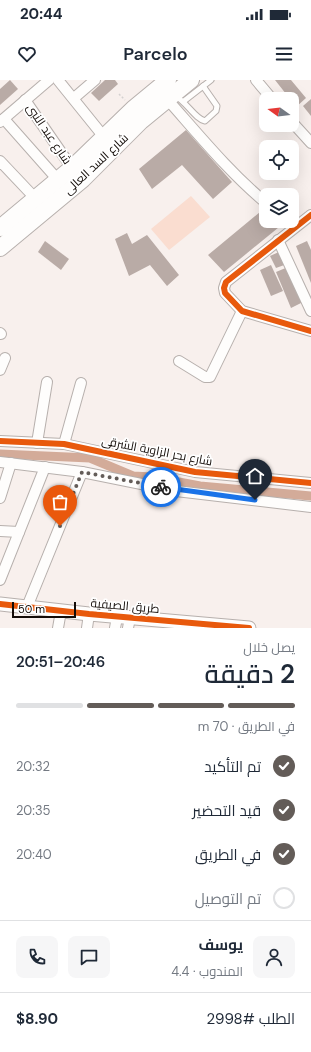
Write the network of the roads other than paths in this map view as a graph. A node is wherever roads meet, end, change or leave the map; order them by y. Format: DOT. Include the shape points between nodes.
graph roads {
  1 [pos="49,80"];
  2 [pos="58,80"];
  3 [pos="95,80"];
  4 [pos="211,80"];
  5 [pos="256,80"];
  6 [pos="197,83"];
  7 [pos="266,92"];
  8 [pos="173,94"];
  9 [pos="74,98"];
  10 [pos="26,100"];
  11 [pos="2,121"];
  12 [pos="299,130"];
  13 [pos="104,137"];
  14 [pos="311,143"];
  15 [pos="0,161"];
  16 [pos="72,168"];
  17 [pos="58,180"];
  18 [pos="259,197"];
  19 [pos="35,198"];
  20 [pos="311,215"];
  21 [pos="299,221"];
  22 [pos="0,228"];
  23 [pos="288,228"];
  24 [pos="278,240"];
  25 [pos="2,243"];
  26 [pos="242,311"];
  27 [pos="311,311"];
  28 [pos="311,331"];
  29 [pos="5,358"];
  30 [pos="179,361"];
  31 [pos="0,370"];
  32 [pos="47,382"];
  33 [pos="81,383"];
  34 [pos="0,441"];
  35 [pos="37,442"];
  36 [pos="64,444"];
  37 [pos="0,462"];
  38 [pos="11,463"];
  39 [pos="45,467"];
  40 [pos="82,472"];
  41 [pos="311,483"];
  42 [pos="0,498"];
  43 [pos="311,507"];
  44 [pos="0,531"];
  45 [pos="19,532"];
  46 [pos="0,580"];
  47 [pos="0,604"];
  48 [pos="26,607"];
  49 [pos="61,611"];
  50 [pos="89,614"];
  51 [pos="122,623"];
  52 [pos="58,628"];
  53 [pos="87,628"];
  54 [pos="249,628"];
  1 -- 10 [label="street"];
  2 -- 9 [label="street"];
  3 -- 9 [label="street"];
  4 -- 6 [label="lane"];
  5 -- 7 [label="street"];
  6 -- 8 [label="main road, شارع السد العالى"];
  6 -- 8 [label="lane" via="217,106 216,111 206,120 201,120"];
  8 -- 13 [label="main road, شارع السد العالى" via="133,109"];
  8 -- 18 [label="street" via="227,168"];
  8 -- 25 [label="main road, شارع السد العالى" via="141,121 83,179"];
  9 -- 13 [label="street"];
  10 -- 11 [label="street"];
  10 -- 16 [label="street, شارع عبد النبى"];
  11 -- 17 [label="street"];
  12 -- 14 [label="street"];
  13 -- 16 [label="main road, شارع السد العالى"];
  15 -- 19 [label="street"];
  16 -- 17 [label="main road, شارع السد العالى"];
  17 -- 19 [label="main road, شارع السد العالى"];
  19 -- 22 [label="main road, شارع السد العالى"];
  20 -- 21 [label="street"];
  23 -- 24 [label="street"];
  24 -- 26 [label="street" via="226,282 225,293"];
  24 -- 27 [label="street"];
  26 -- 28 [label="street"];
  26 -- 30 [label="street" via="210,377 205,377"];
  29 -- 31 [label="street"];
  32 -- 35 [label="street"];
  33 -- 36 [label="street"];
  34 -- 35 [label="street, شارع بحر الزاوية الشرقى"];
  35 -- 36 [label="street, شارع بحر الزاوية الشرقى"];
  36 -- 41 [label="street, شارع بحر الزاوية الشرقى" via="195,472"];
  37 -- 38 [label="street"];
  38 -- 39 [label="street"];
  38 -- 42 [label="street"];
  39 -- 40 [label="street"];
  39 -- 45 [label="street"];
  40 -- 43 [label="street" via="176,491"];
  40 -- 48 [label="street"];
  44 -- 45 [label="street"];
  45 -- 46 [label="street"];
  47 -- 48 [label="street, طريق الصيفية"];
  48 -- 49 [label="street, طريق الصيفية"];
  49 -- 50 [label="street, طريق الصيفية"];
  49 -- 52 [label="street"];
  50 -- 51 [label="street, طريق الصيفية"];
  50 -- 53 [label="street"];
  51 -- 54 [label="street, طريق الصيفية"];
}
